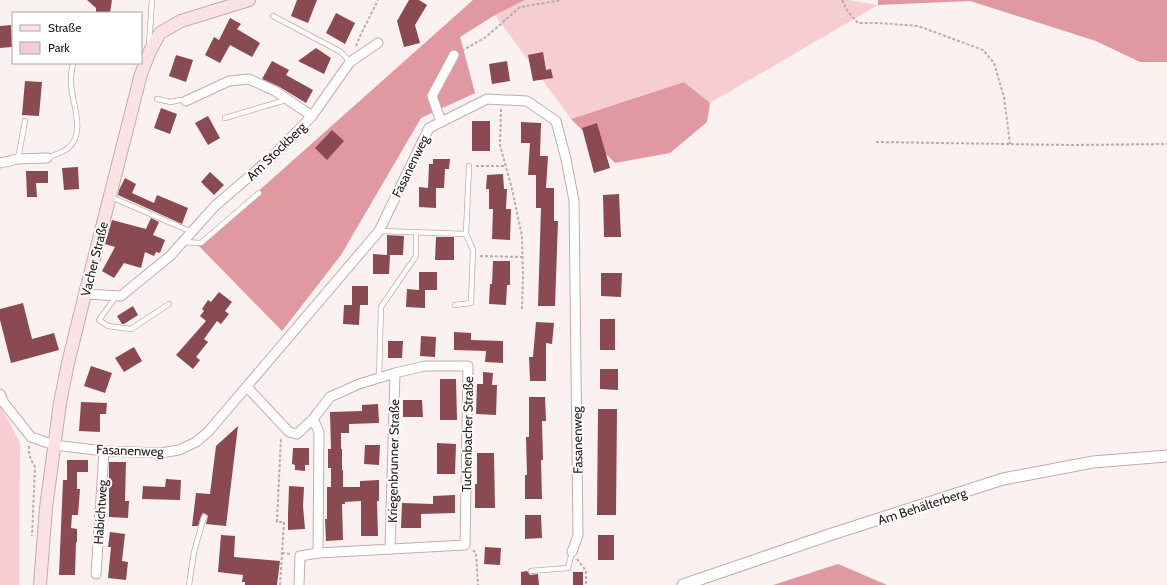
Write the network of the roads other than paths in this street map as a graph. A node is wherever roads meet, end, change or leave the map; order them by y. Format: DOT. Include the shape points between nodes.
graph roads {
  1 [pos="152,0"];
  2 [pos="249,0"];
  3 [pos="273,16"];
  4 [pos="378,43"];
  5 [pos="148,55"];
  6 [pos="454,55"];
  7 [pos="350,62"];
  8 [pos="73,64"];
  9 [pos="157,99"];
  10 [pos="288,99"];
  11 [pos="186,101"];
  12 [pos="312,116"];
  13 [pos="225,118"];
  14 [pos="26,121"];
  15 [pos="440,122"];
  16 [pos="47,158"];
  17 [pos="18,159"];
  18 [pos="0,163"];
  19 [pos="468,166"];
  20 [pos="259,193"];
  21 [pos="110,197"];
  22 [pos="379,231"];
  23 [pos="192,232"];
  24 [pos="416,232"];
  25 [pos="466,234"];
  26 [pos="182,242"];
  27 [pos="85,294"];
  28 [pos="117,296"];
  29 [pos="169,304"];
  30 [pos="455,305"];
  31 [pos="395,373"];
  32 [pos="379,378"];
  33 [pos="247,387"];
  34 [pos="0,394"];
  35 [pos="314,419"];
  36 [pos="54,446"];
  37 [pos="104,450"];
  38 [pos="1167,456"];
  39 [pos="204,517"];
  40 [pos="390,549"];
  41 [pos="572,552"];
  42 [pos="318,553"];
  43 [pos="531,571"];
  44 [pos="96,574"];
  45 [pos="40,585"];
  46 [pos="189,585"];
  47 [pos="300,585"];
  48 [pos="683,585"];
  1 -- 5 [label="lane"];
  2 -- 5 [label="main road, Vacher Straße" via="181,21 160,33"];
  3 -- 7 [label="lane" via="341,52"];
  4 -- 7 [label="street, Am Stockberg"];
  5 -- 21 [label="main road, Vacher Straße"];
  6 -- 15 [label="street" via="432,96"];
  7 -- 12 [label="street, Am Stockberg"];
  8 -- 16 [label="lane" via="70,84 77,123 74,141 67,149"];
  9 -- 11 [label="lane" via="170,102"];
  10 -- 11 [label="street" via="249,79 229,82"];
  10 -- 12 [label="street"];
  10 -- 13 [label="lane"];
  12 -- 23 [label="street, Am Stockberg" via="273,156 215,206"];
  14 -- 17 [label="lane"];
  15 -- 22 [label="street, Fasanenweg" via="429,128"];
  15 -- 41 [label="street, Fasanenweg" via="487,99 527,101 556,121 574,201 578,535"];
  16 -- 17 [label="street"];
  17 -- 18 [label="street"];
  19 -- 25 [label="lane"];
  20 -- 26 [label="lane" via="201,243"];
  21 -- 23 [label="lane"];
  21 -- 27 [label="main road, Vacher Straße"];
  22 -- 24 [label="lane"];
  22 -- 33 [label="street, Fasanenweg"];
  23 -- 26 [label="street, Am Stockberg"];
  24 -- 25 [label="lane"];
  24 -- 32 [label="lane" via="416,256 381,307"];
  25 -- 30 [label="lane" via="473,250 471,303"];
  26 -- 28 [label="street, Am Stockberg" via="170,256 128,291"];
  27 -- 28 [label="street"];
  27 -- 36 [label="main road, Vacher Straße" via="60,403"];
  28 -- 29 [label="lane, Am Stockberg" via="99,320 108,326 131,329"];
  31 -- 32 [label="street, Tuchenbacher Straße"];
  31 -- 40 [label="street, Kriegenbrunner Straße"];
  31 -- 40 [label="street, Tuchenbacher Straße" via="425,366 468,366 465,545"];
  32 -- 35 [label="street, Tuchenbacher Straße" via="330,397"];
  33 -- 35 [label="street, Tuchenbacher Straße" via="289,432 297,434"];
  33 -- 37 [label="street, Fasanenweg" via="208,432 196,442 179,450 161,453"];
  34 -- 36 [label="street, Fasanenweg" via="4,403 31,436"];
  35 -- 42 [label="street" via="319,432"];
  36 -- 37 [label="street, Fasanenweg"];
  36 -- 45 [label="main road, Vacher Straße"];
  37 -- 44 [label="street, Habichtweg"];
  38 -- 48 [label="street, Am Behälterberg" via="1093,462 1003,480 832,534"];
  39 -- 46 [label="lane" via="194,552"];
  40 -- 42 [label="street"];
  41 -- 43 [label="lane" via="568,568"];
  42 -- 47 [label="street" via="300,556"];
}
